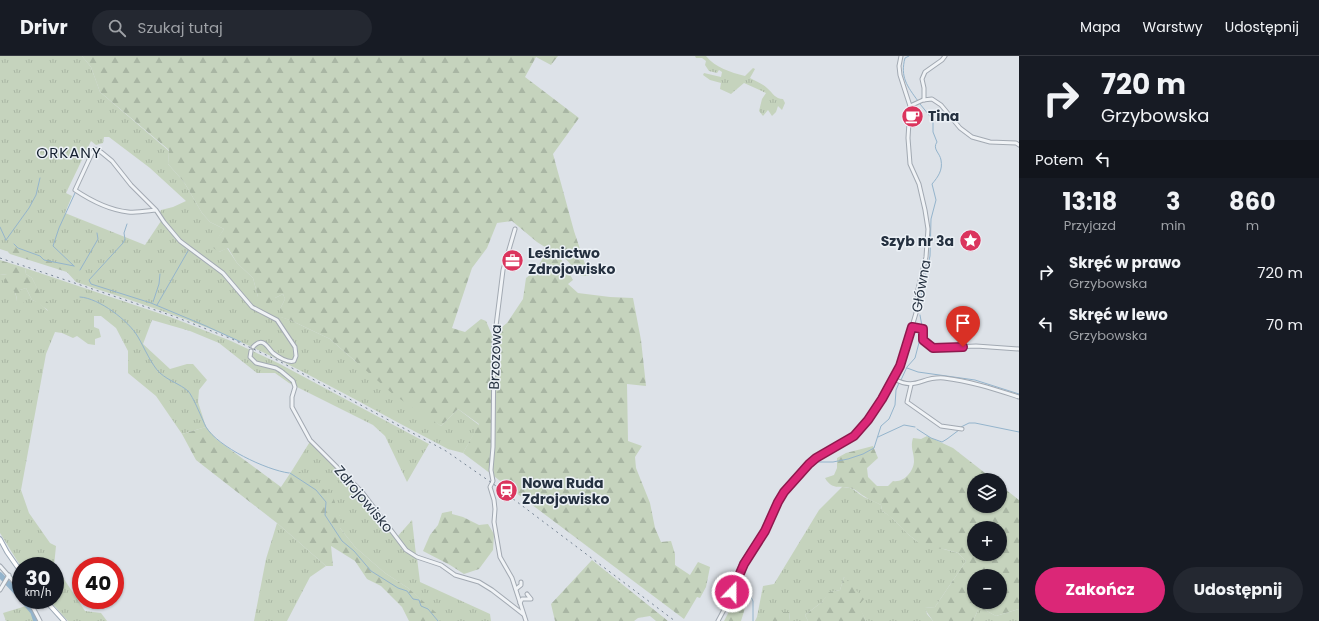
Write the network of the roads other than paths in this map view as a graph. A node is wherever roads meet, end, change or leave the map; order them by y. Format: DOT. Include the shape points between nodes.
graph roads {
  1 [pos="901,56"];
  2 [pos="944,56"];
  3 [pos="922,101"];
  4 [pos="910,106"];
  5 [pos="1019,145"];
  6 [pos="156,210"];
  7 [pos="515,229"];
  8 [pos="912,327"];
  9 [pos="253,347"];
  10 [pos="1019,349"];
  11 [pos="251,351"];
  12 [pos="895,380"];
  13 [pos="911,385"];
  14 [pos="1019,397"];
  15 [pos="961,428"];
  16 [pos="490,487"];
  17 [pos="0,539"];
  18 [pos="12,559"];
  19 [pos="0,566"];
  20 [pos="9,576"];
  21 [pos="12,580"];
  22 [pos="521,582"];
  23 [pos="516,589"];
  24 [pos="0,590"];
  25 [pos="527,594"];
  26 [pos="520,603"];
  27 [pos="34,609"];
  28 [pos="53,609"];
  29 [pos="523,614"];
  30 [pos="40,621"];
  31 [pos="64,621"];
  32 [pos="526,621"];
  33 [pos="718,621"];
  1 -- 4 [label="street, Główna" via="900,75"];
  2 -- 3 [label="street" via="925,72 922,79"];
  3 -- 4 [label="street"];
  3 -- 5 [label="street" via="932,99 941,105 960,128 972,137"];
  4 -- 8 [label="street, Główna" via="909,160 920,188 928,229 918,307"];
  6 -- 6 [label="street" via="112,161 94,149 75,190 103,205 122,211"];
  6 -- 9 [label="street" via="180,241 223,273 252,307 277,320 295,347 296,356 294,361 288,362 274,354 263,343"];
  7 -- 16 [label="street, Brzozowa" via="503,270 494,337 491,470 493,481"];
  8 -- 10 [label="street" via="921,329 923,340 933,348 976,346"];
  8 -- 12 [label="street, Główna"];
  11 -- 29 [label="street, Zdrojowisko" via="250,357 256,363 276,368 293,381 295,387 292,407 310,440 362,492 406,550 417,557 441,565 455,575 479,582"];
  12 -- 13 [label="street"];
  12 -- 33 [label="street, Główna" via="854,436 816,458 781,496 765,531 749,555"];
  13 -- 14 [label="street" via="943,378 976,384"];
  13 -- 15 [label="street" via="907,402 941,426"];
  16 -- 23 [label="street, Zdrojowisko" via="494,500 494,522 500,557"];
  17 -- 18 [label="main road"];
  19 -- 20 [label="street"];
  20 -- 21 [label="street"];
  20 -- 24 [label="street"];
  22 -- 23 [label="street"];
  23 -- 26 [label="street, Zdrojowisko"];
  25 -- 26 [label="street" via="531,599 522,599"];
  26 -- 29 [label="street, Zdrojowisko"];
  27 -- 30 [label="street"];
  28 -- 31 [label="main road"];
  29 -- 32 [label="street, Zdrojowisko"];
}
